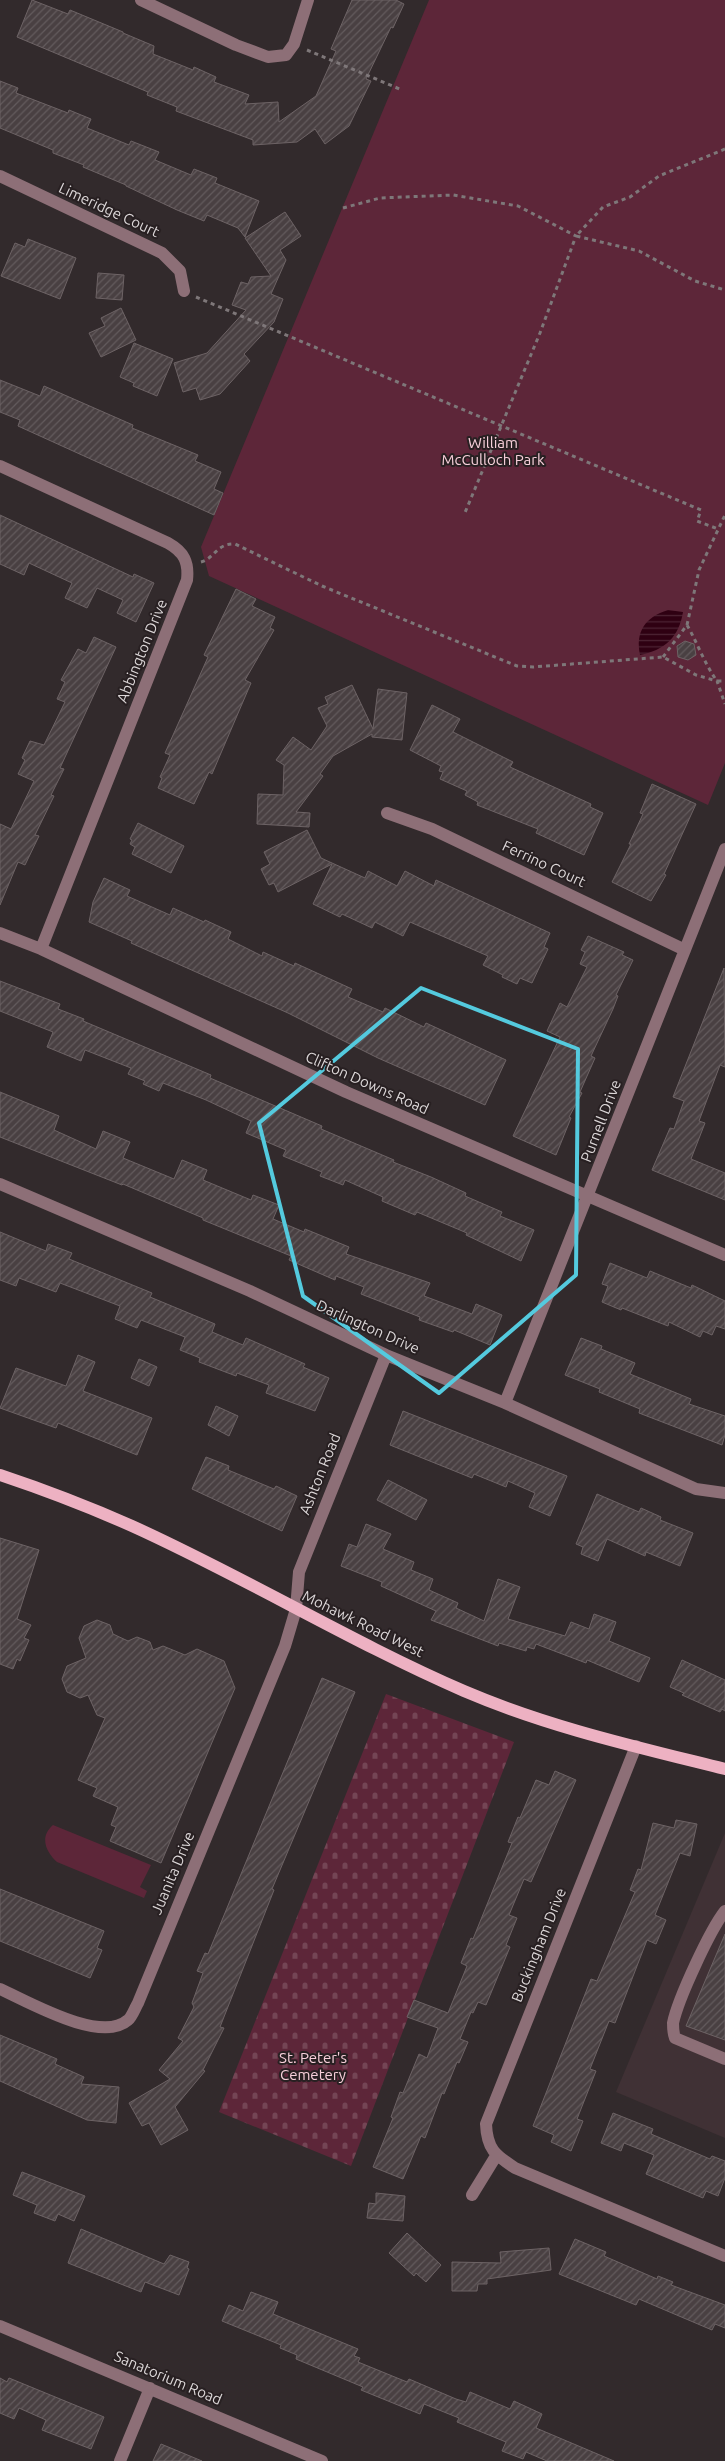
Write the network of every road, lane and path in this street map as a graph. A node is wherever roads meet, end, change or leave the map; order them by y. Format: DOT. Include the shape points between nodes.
graph roads {
  1 [pos="141,0"];
  2 [pos="308,0"];
  3 [pos="294,44"];
  4 [pos="402,90"];
  5 [pos="725,149"];
  6 [pos="0,176"];
  7 [pos="343,208"];
  8 [pos="576,236"];
  9 [pos="725,290"];
  10 [pos="184,292"];
  11 [pos="501,426"];
  12 [pos="0,466"];
  13 [pos="464,515"];
  14 [pos="725,515"];
  15 [pos="718,529"];
  16 [pos="188,566"];
  17 [pos="687,625"];
  18 [pos="663,657"];
  19 [pos="717,681"];
  20 [pos="725,681"];
  21 [pos="725,704"];
  22 [pos="388,813"];
  23 [pos="725,849"];
  24 [pos="0,932"];
  25 [pos="41,949"];
  26 [pos="685,950"];
  27 [pos="0,1184"];
  28 [pos="588,1198"];
  29 [pos="725,1255"];
  30 [pos="386,1355"];
  31 [pos="505,1403"];
  32 [pos="0,1475"];
  33 [pos="725,1492"];
  34 [pos="296,1609"];
  35 [pos="636,1746"];
  36 [pos="725,1769"];
  37 [pos="725,1911"];
  38 [pos="0,1989"];
  39 [pos="725,2059"];
  40 [pos="496,2156"];
  41 [pos="472,2195"];
  42 [pos="725,2256"];
  43 [pos="0,2326"];
  44 [pos="150,2388"];
  45 [pos="120,2461"];
  46 [pos="322,2461"];
  1 -- 3 [label="street" via="268,57 286,55"];
  2 -- 3 [label="street"];
  3 -- 4 [label="path"];
  5 -- 8 [label="path" via="659,176 630,197 603,207"];
  6 -- 10 [label="street, Limeridge Court" via="162,253 180,271"];
  7 -- 8 [label="path" via="380,198 454,195 518,206"];
  8 -- 9 [label="path" via="639,251 695,281"];
  8 -- 11 [label="path"];
  10 -- 11 [label="path"];
  11 -- 13 [label="path"];
  11 -- 15 [label="path" via="701,510 697,521"];
  12 -- 16 [label="street" via="168,543 184,555"];
  14 -- 15 [label="path"];
  15 -- 17 [label="path" via="699,570"];
  16 -- 18 [label="path" via="206,561 222,546 235,544 322,586 517,666"];
  16 -- 25 [label="street, Abbington Drive" via="187,580"];
  17 -- 18 [label="path"];
  17 -- 19 [label="path" via="704,663"];
  18 -- 19 [label="path" via="696,675"];
  19 -- 20 [label="path"];
  19 -- 21 [label="path"];
  22 -- 26 [label="street, Ferrino Court" via="432,829"];
  23 -- 26 [label="street, Purnell Drive"];
  24 -- 25 [label="street, Clifton Downs Road"];
  25 -- 28 [label="street, Clifton Downs Road" via="346,1092"];
  26 -- 28 [label="street, Purnell Drive"];
  27 -- 30 [label="street, Darlington Drive" via="250,1291"];
  28 -- 29 [label="street, Clifton Downs Road"];
  28 -- 31 [label="street, Purnell Drive"];
  30 -- 31 [label="street, Darlington Drive"];
  30 -- 34 [label="street, Ashton Road" via="299,1572"];
  31 -- 33 [label="street, Darlington Drive" via="696,1489"];
  32 -- 34 [label="main road, Mohawk Road West" via="134,1527"];
  34 -- 35 [label="main road, Mohawk Road West" via="476,1696 522,1713"];
  34 -- 38 [label="street, Juanita Drive" via="275,1672 138,2003 128,2020 108,2029 83,2025"];
  35 -- 36 [label="main road, Mohawk Road West"];
  35 -- 40 [label="street, Buckingham Drive" via="486,2124 487,2139"];
  37 -- 39 [label="street" via="708,1938 678,2009 673,2031 675,2038"];
  40 -- 41 [label="street"];
  40 -- 42 [label="street" via="515,2168"];
  43 -- 44 [label="street, Sanatorium Road"];
  44 -- 45 [label="street"];
  44 -- 46 [label="street, Sanatorium Road"];
}
